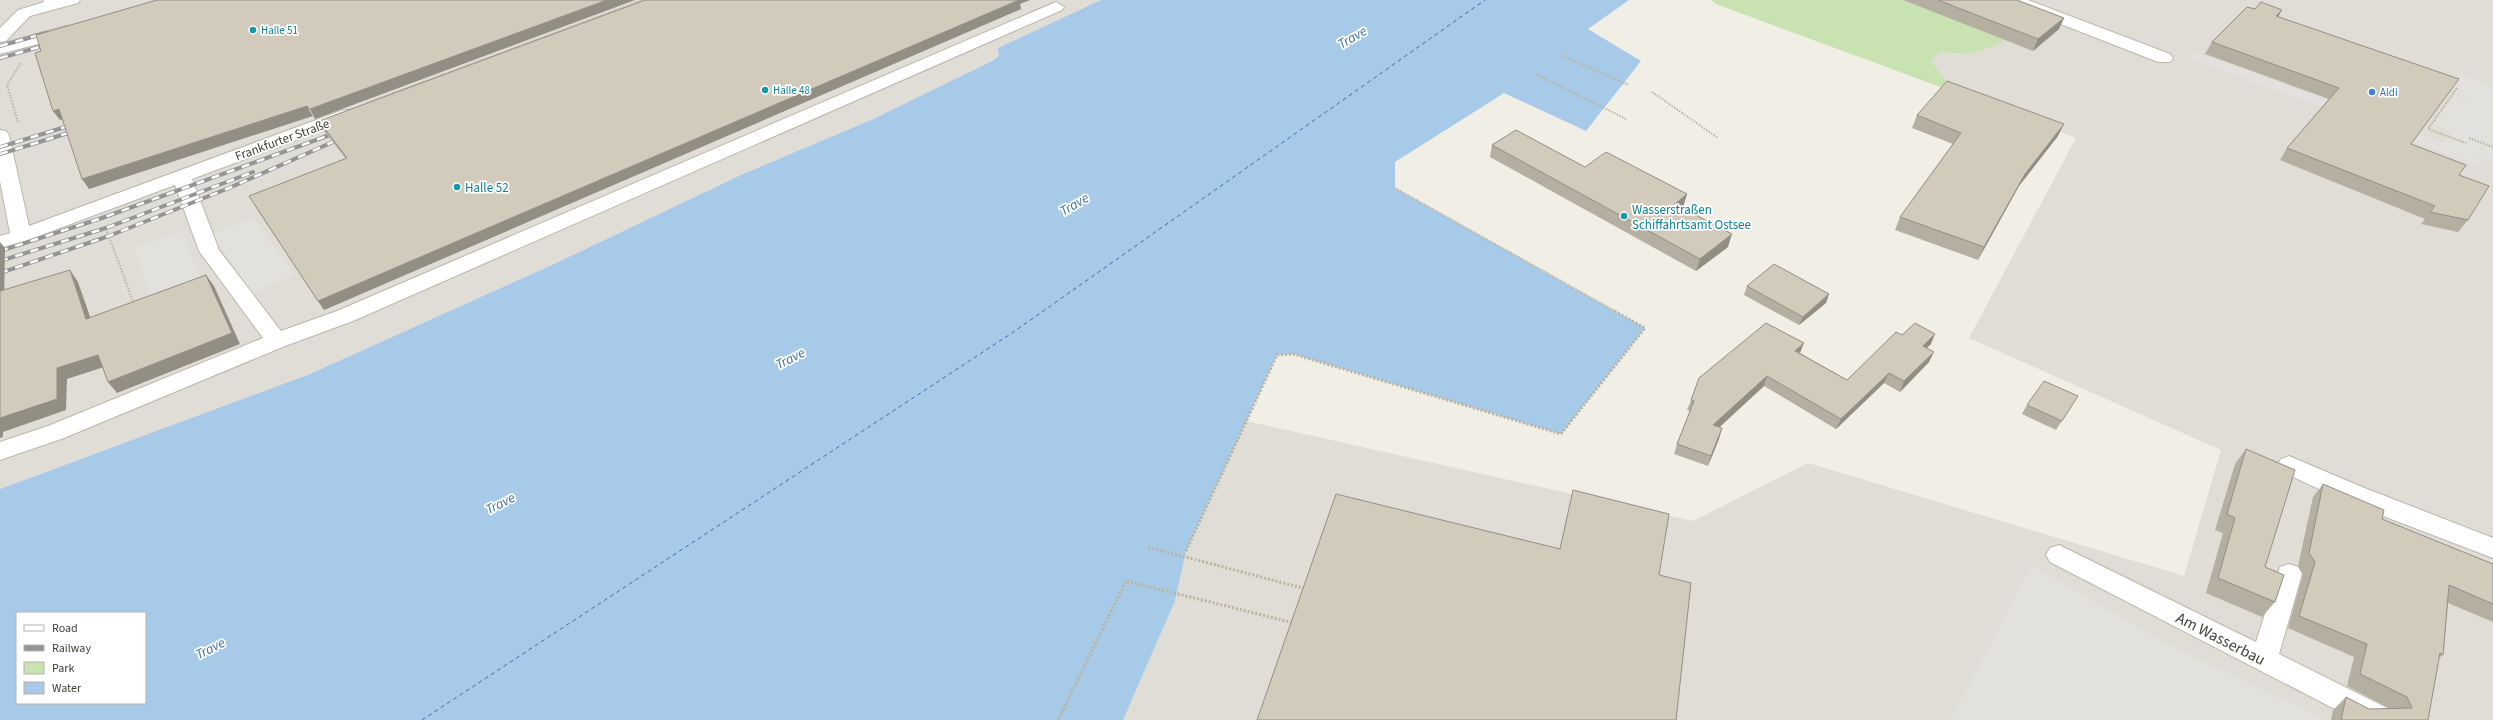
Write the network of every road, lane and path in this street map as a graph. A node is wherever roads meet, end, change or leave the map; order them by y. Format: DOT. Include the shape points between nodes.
graph roads {
  1 [pos="72,0"];
  2 [pos="2013,0"];
  3 [pos="52,3"];
  4 [pos="1056,6"];
  5 [pos="24,13"];
  6 [pos="0,20"];
  7 [pos="82,27"];
  8 [pos="0,37"];
  9 [pos="32,40"];
  10 [pos="0,49"];
  11 [pos="1563,56"];
  12 [pos="2164,58"];
  13 [pos="1536,74"];
  14 [pos="1629,85"];
  15 [pos="2457,88"];
  16 [pos="1652,92"];
  17 [pos="366,108"];
  18 [pos="1626,119"];
  19 [pos="19,126"];
  20 [pos="0,135"];
  21 [pos="1718,138"];
  22 [pos="2469,138"];
  23 [pos="2466,143"];
  24 [pos="2493,147"];
  25 [pos="182,177"];
  26 [pos="1395,188"];
  27 [pos="98,208"];
  28 [pos="22,236"];
  29 [pos="0,242"];
  30 [pos="136,309"];
  31 [pos="277,341"];
  32 [pos="0,451"];
  33 [pos="2289,465"];
  34 [pos="1148,547"];
  35 [pos="2493,548"];
  36 [pos="1186,552"];
  37 [pos="2059,555"];
  38 [pos="2289,574"];
  39 [pos="1308,590"];
  40 [pos="1302,625"];
  41 [pos="2264,660"];
  42 [pos="1058,720"];
  43 [pos="2382,720"];
  1 -- 3 [label="street"];
  2 -- 12 [label="street"];
  3 -- 5 [label="street"];
  4 -- 31 [label="street" via="345,316"];
  5 -- 6 [label="street"];
  5 -- 8 [label="street"];
  7 -- 9 [label="street"];
  9 -- 10 [label="street"];
  9 -- 19 [label="path" via="33,43 7,85"];
  11 -- 14 [label="path"];
  13 -- 18 [label="path"];
  15 -- 23 [label="path" via="2428,129"];
  16 -- 21 [label="path"];
  17 -- 25 [label="street, Frankfurter Straße"];
  20 -- 28 [label="street"];
  22 -- 24 [label="path"];
  25 -- 27 [label="street, Frankfurter Straße"];
  25 -- 31 [label="street" via="209,251"];
  26 -- 36 [label="path" via="1645,328 1561,434 1292,354 1277,355"];
  27 -- 28 [label="street, Frankfurter Straße"];
  27 -- 30 [label="path"];
  28 -- 29 [label="street, Frankfurter Straße"];
  31 -- 32 [label="street" via="56,432"];
  33 -- 35 [label="street" via="2354,494"];
  34 -- 39 [label="path"];
  37 -- 41 [label="street, Am Wasserbau"];
  38 -- 41 [label="street"];
  40 -- 42 [label="path" via="1126,581"];
  41 -- 43 [label="street, Am Wasserbau"];
}
